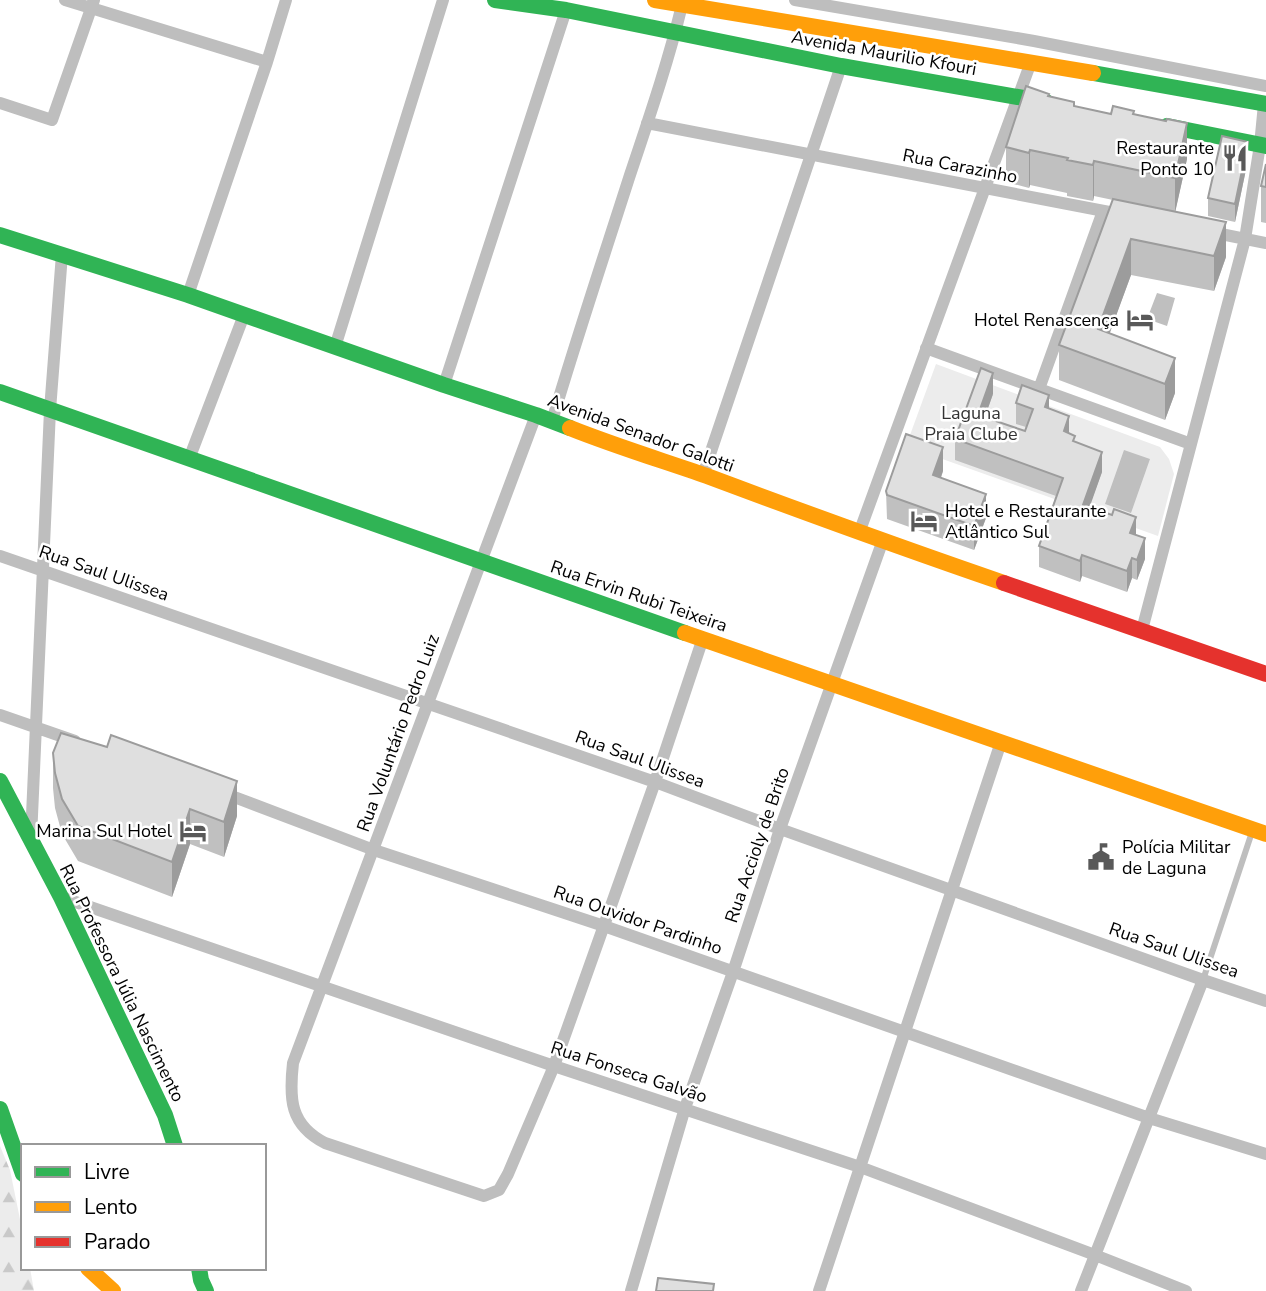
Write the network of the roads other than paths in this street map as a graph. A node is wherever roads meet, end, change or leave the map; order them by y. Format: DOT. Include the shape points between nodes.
graph roads {
  1 [pos="65,0"];
  2 [pos="286,0"];
  3 [pos="443,0"];
  4 [pos="495,0"];
  5 [pos="655,0"];
  6 [pos="795,0"];
  7 [pos="93,4"];
  8 [pos="682,5"];
  9 [pos="566,10"];
  10 [pos="675,33"];
  11 [pos="267,62"];
  12 [pos="1031,62"];
  13 [pos="841,66"];
  14 [pos="1266,86"];
  15 [pos="1018,96"];
  16 [pos="0,103"];
  17 [pos="1059,104"];
  18 [pos="1265,104"];
  19 [pos="1152,123"];
  20 [pos="647,124"];
  21 [pos="1263,146"];
  22 [pos="811,155"];
  23 [pos="984,188"];
  24 [pos="1103,211"];
  25 [pos="1142,219"];
  26 [pos="1193,229"];
  27 [pos="0,234"];
  28 [pos="1245,239"];
  29 [pos="1266,243"];
  30 [pos="62,254"];
  31 [pos="188,295"];
  32 [pos="244,315"];
  33 [pos="335,347"];
  34 [pos="926,348"];
  35 [pos="444,385"];
  36 [pos="1039,389"];
  37 [pos="0,392"];
  38 [pos="50,410"];
  39 [pos="536,415"];
  40 [pos="552,421"];
  41 [pos="1191,444"];
  42 [pos="189,459"];
  43 [pos="703,475"];
  44 [pos="859,533"];
  45 [pos="883,540"];
  46 [pos="0,556"];
  47 [pos="481,561"];
  48 [pos="44,571"];
  49 [pos="1142,630"];
  50 [pos="703,638"];
  51 [pos="1266,674"];
  52 [pos="831,684"];
  53 [pos="428,703"];
  54 [pos="0,715"];
  55 [pos="36,727"];
  56 [pos="1000,742"];
  57 [pos="86,745"];
  58 [pos="0,782"];
  59 [pos="655,782"];
  60 [pos="212,789"];
  61 [pos="780,829"];
  62 [pos="1260,831"];
  63 [pos="31,838"];
  64 [pos="374,850"];
  65 [pos="952,889"];
  66 [pos="61,897"];
  67 [pos="604,926"];
  68 [pos="733,971"];
  69 [pos="1203,980"];
  70 [pos="321,986"];
  71 [pos="1266,1001"];
  72 [pos="905,1031"];
  73 [pos="554,1066"];
  74 [pos="685,1108"];
  75 [pos="0,1109"];
  76 [pos="1149,1118"];
  77 [pos="174,1144"];
  78 [pos="1266,1154"];
  79 [pos="860,1167"];
  80 [pos="21,1168"];
  81 [pos="1096,1255"];
  82 [pos="90,1270"];
  83 [pos="199,1270"];
  84 [pos="113,1291"];
  85 [pos="206,1291"];
  86 [pos="631,1291"];
  87 [pos="819,1291"];
  88 [pos="1081,1291"];
  89 [pos="1184,1291"];
  1 -- 7 [label="street"];
  2 -- 11 [label="street"];
  3 -- 33 [label="street"];
  4 -- 9 [label="main road, Avenida Maurilio Kfouri"];
  5 -- 8 [label="main road, Avenida Maurilio Kfouri"];
  6 -- 14 [label="street"];
  7 -- 11 [label="street"];
  7 -- 16 [label="street" via="52,120"];
  8 -- 10 [label="street"];
  8 -- 12 [label="main road, Avenida Maurilio Kfouri"];
  9 -- 10 [label="main road, Avenida Maurilio Kfouri"];
  9 -- 35 [label="street"];
  10 -- 13 [label="main road, Avenida Maurilio Kfouri"];
  10 -- 20 [label="street"];
  11 -- 31 [label="street"];
  12 -- 15 [label="street"];
  12 -- 18 [label="main road, Avenida Maurilio Kfouri"];
  13 -- 15 [label="main road, Avenida Maurilio Kfouri"];
  13 -- 22 [label="street"];
  15 -- 17 [label="main road, Avenida Maurilio Kfouri"];
  15 -- 23 [label="street"];
  18 -- 21 [label="street"];
  19 -- 21 [label="main road"];
  20 -- 22 [label="street, Rua Carazinho"];
  20 -- 40 [label="street"];
  21 -- 28 [label="street"];
  22 -- 23 [label="street, Rua Carazinho"];
  22 -- 43 [label="street"];
  23 -- 24 [label="street, Rua Carazinho"];
  23 -- 34 [label="street"];
  24 -- 25 [label="street, Rua Carazinho"];
  24 -- 36 [label="street"];
  26 -- 28 [label="street"];
  27 -- 30 [label="main road, Avenida Senador Galotti"];
  28 -- 29 [label="street"];
  28 -- 41 [label="street"];
  30 -- 31 [label="main road, Avenida Senador Galotti"];
  30 -- 38 [label="street"];
  31 -- 32 [label="main road, Avenida Senador Galotti"];
  32 -- 33 [label="main road, Avenida Senador Galotti"];
  32 -- 42 [label="street"];
  33 -- 35 [label="main road, Avenida Senador Galotti"];
  34 -- 36 [label="street"];
  34 -- 44 [label="street"];
  35 -- 39 [label="main road, Avenida Senador Galotti"];
  36 -- 41 [label="street"];
  37 -- 38 [label="main road, Rua Ervin Rubi Teixeira"];
  38 -- 42 [label="main road, Rua Ervin Rubi Teixeira"];
  38 -- 48 [label="street"];
  39 -- 40 [label="main road, Avenida Senador Galotti"];
  39 -- 47 [label="street, Rua Voluntário Pedro Luiz"];
  40 -- 43 [label="main road, Avenida Senador Galotti"];
  41 -- 49 [label="street"];
  42 -- 47 [label="main road, Rua Ervin Rubi Teixeira"];
  43 -- 44 [label="main road, Avenida Senador Galotti"];
  44 -- 45 [label="main road, Avenida Senador Galotti"];
  45 -- 49 [label="main road, Avenida Senador Galotti"];
  45 -- 52 [label="street, Rua Accioly de Brito"];
  46 -- 48 [label="street, Rua Saul Ulissea"];
  47 -- 50 [label="main road, Rua Ervin Rubi Teixeira"];
  47 -- 53 [label="street, Rua Voluntário Pedro Luiz"];
  48 -- 53 [label="street, Rua Saul Ulissea"];
  48 -- 55 [label="street"];
  49 -- 51 [label="main road, Avenida Senador Galotti"];
  50 -- 52 [label="main road, Rua Ervin Rubi Teixeira"];
  50 -- 59 [label="street"];
  52 -- 56 [label="main road, Rua Ervin Rubi Teixeira"];
  52 -- 61 [label="street, Rua Accioly de Brito"];
  53 -- 59 [label="street, Rua Saul Ulissea"];
  53 -- 64 [label="street, Rua Voluntário Pedro Luiz"];
  54 -- 55 [label="street"];
  55 -- 57 [label="street"];
  55 -- 63 [label="street"];
  56 -- 62 [label="main road, Rua Ervin Rubi Teixeira"];
  56 -- 65 [label="street"];
  58 -- 63 [label="main road, Rua Professora Júlia Nascimento"];
  59 -- 61 [label="street, Rua Saul Ulissea"];
  59 -- 67 [label="street"];
  60 -- 64 [label="street, Rua Ouvidor Pardinho"];
  61 -- 65 [label="street, Rua Saul Ulissea"];
  61 -- 68 [label="street, Rua Accioly de Brito"];
  62 -- 69 [label="lane"];
  63 -- 66 [label="main road, Rua Professora Júlia Nascimento"];
  64 -- 67 [label="street, Rua Ouvidor Pardinho"];
  64 -- 70 [label="street, Rua Voluntário Pedro Luiz"];
  65 -- 69 [label="street, Rua Saul Ulissea"];
  65 -- 72 [label="street"];
  66 -- 70 [label="street, Rua Fonseca Galvão"];
  66 -- 77 [label="main road, Rua Professora Júlia Nascimento" via="165,1115"];
  67 -- 68 [label="street, Rua Ouvidor Pardinho"];
  67 -- 73 [label="street"];
  68 -- 72 [label="street, Rua Ouvidor Pardinho"];
  68 -- 74 [label="street, Rua Accioly de Brito"];
  69 -- 71 [label="street, Rua Saul Ulissea"];
  69 -- 76 [label="street"];
  70 -- 73 [label="street, Rua Fonseca Galvão"];
  70 -- 73 [label="street, Rua Voluntário Pedro Luiz" via="293,1063 290,1089 302,1126 326,1143 484,1196 499,1190 508,1174"];
  72 -- 76 [label="street, Rua Ouvidor Pardinho"];
  72 -- 79 [label="street"];
  73 -- 74 [label="street, Rua Fonseca Galvão"];
  74 -- 79 [label="street, Rua Fonseca Galvão"];
  74 -- 86 [label="street, Rua Accioly de Brito"];
  75 -- 80 [label="main road"];
  76 -- 78 [label="street, Rua Ouvidor Pardinho"];
  76 -- 81 [label="street"];
  79 -- 81 [label="street, Rua Fonseca Galvão"];
  79 -- 87 [label="street"];
  81 -- 88 [label="street"];
  81 -- 89 [label="street, Rua Fonseca Galvão"];
  82 -- 84 [label="main road"];
  83 -- 85 [label="main road"];
}
